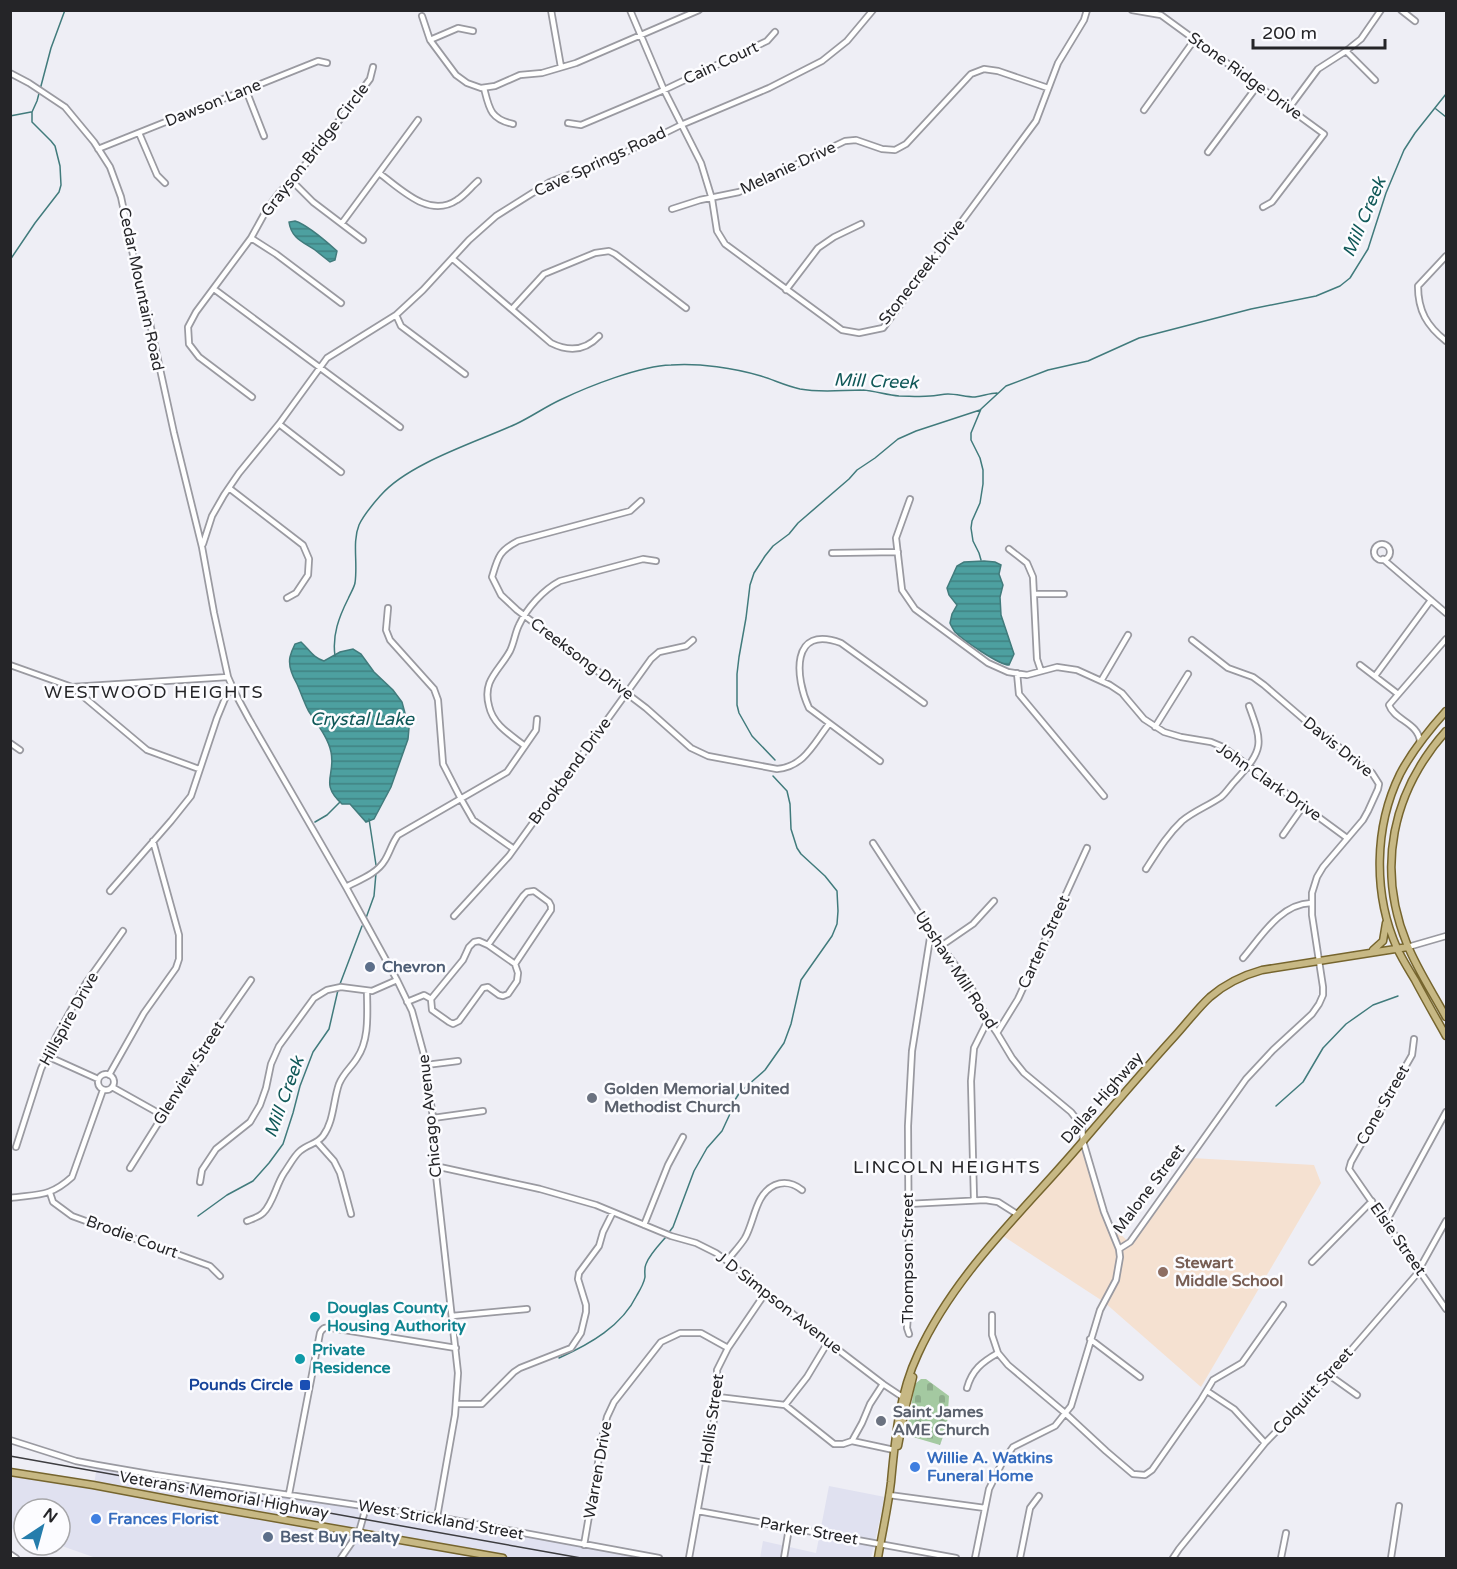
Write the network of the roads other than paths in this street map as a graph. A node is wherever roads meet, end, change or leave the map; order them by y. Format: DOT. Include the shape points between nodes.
graph roads {
  1 [pos="551,10"];
  2 [pos="630,10"];
  3 [pos="699,10"];
  4 [pos="873,10"];
  5 [pos="1087,10"];
  6 [pos="1132,10"];
  7 [pos="1381,10"];
  8 [pos="1401,10"];
  9 [pos="422,16"];
  10 [pos="1415,21"];
  11 [pos="473,31"];
  12 [pos="775,32"];
  13 [pos="640,35"];
  14 [pos="1195,39"];
  15 [pos="430,40"];
  16 [pos="1346,51"];
  17 [pos="327,63"];
  18 [pos="373,67"];
  19 [pos="561,67"];
  20 [pos="10,73"];
  21 [pos="1375,80"];
  22 [pos="1258,85"];
  23 [pos="484,87"];
  24 [pos="1048,88"];
  25 [pos="246,90"];
  26 [pos="664,90"];
  27 [pos="1289,108"];
  28 [pos="1144,110"];
  29 [pos="418,120"];
  30 [pos="568,123"];
  31 [pos="513,124"];
  32 [pos="681,125"];
  33 [pos="139,133"];
  34 [pos="264,136"];
  35 [pos="98,149"];
  36 [pos="1208,152"];
  37 [pos="379,173"];
  38 [pos="291,180"];
  39 [pos="478,181"];
  40 [pos="165,183"];
  41 [pos="712,199"];
  42 [pos="1263,207"];
  43 [pos="672,209"];
  44 [pos="342,224"];
  45 [pos="861,224"];
  46 [pos="251,238"];
  47 [pos="363,240"];
  48 [pos="1446,256"];
  49 [pos="453,259"];
  50 [pos="214,289"];
  51 [pos="786,290"];
  52 [pos="341,303"];
  53 [pos="686,308"];
  54 [pos="512,309"];
  55 [pos="396,315"];
  56 [pos="599,336"];
  57 [pos="1446,341"];
  58 [pos="319,368"];
  59 [pos="465,374"];
  60 [pos="252,397"];
  61 [pos="279,424"];
  62 [pos="400,427"];
  63 [pos="341,472"];
  64 [pos="229,488"];
  65 [pos="910,499"];
  66 [pos="641,501"];
  67 [pos="202,547"];
  68 [pos="1009,549"];
  69 [pos="898,552"];
  70 [pos="832,553"];
  71 [pos="1383,559"];
  72 [pos="656,561"];
  73 [pos="1034,594"];
  74 [pos="1064,594"];
  75 [pos="287,598"];
  76 [pos="1431,600"];
  77 [pos="388,608"];
  78 [pos="1446,613"];
  79 [pos="525,616"];
  80 [pos="1128,635"];
  81 [pos="1446,639"];
  82 [pos="693,640"];
  83 [pos="1192,640"];
  84 [pos="10,665"];
  85 [pos="1360,665"];
  86 [pos="1041,671"];
  87 [pos="1017,673"];
  88 [pos="1188,674"];
  89 [pos="1375,676"];
  90 [pos="228,677"];
  91 [pos="1101,681"];
  92 [pos="231,684"];
  93 [pos="72,687"];
  94 [pos="626,693"];
  95 [pos="1398,694"];
  96 [pos="924,704"];
  97 [pos="1249,706"];
  98 [pos="1446,711"];
  99 [pos="537,719"];
  100 [pos="828,724"];
  101 [pos="1155,727"];
  102 [pos="1431,729"];
  103 [pos="1418,731"];
  104 [pos="1446,731"];
  105 [pos="10,743"];
  106 [pos="1419,745"];
  107 [pos="525,746"];
  108 [pos="20,750"];
  109 [pos="880,761"];
  110 [pos="1249,766"];
  111 [pos="199,769"];
  112 [pos="1104,796"];
  113 [pos="461,799"];
  114 [pos="1304,806"];
  115 [pos="1283,835"];
  116 [pos="1347,838"];
  117 [pos="153,841"];
  118 [pos="873,843"];
  119 [pos="1088,848"];
  120 [pos="514,849"];
  121 [pos="1146,869"];
  122 [pos="346,887"];
  123 [pos="110,891"];
  124 [pos="994,901"];
  125 [pos="1311,903"];
  126 [pos="454,916"];
  127 [pos="1386,916"];
  128 [pos="123,931"];
  129 [pos="931,932"];
  130 [pos="1446,936"];
  131 [pos="488,945"];
  132 [pos="940,946"];
  133 [pos="1408,947"];
  134 [pos="1397,948"];
  135 [pos="1366,952"];
  136 [pos="1243,958"];
  137 [pos="1320,960"];
  138 [pos="514,964"];
  139 [pos="251,980"];
  140 [pos="397,980"];
  141 [pos="367,991"];
  142 [pos="431,999"];
  143 [pos="407,1002"];
  144 [pos="1446,1017"];
  145 [pos="988,1020"];
  146 [pos="997,1032"];
  147 [pos="1446,1036"];
  148 [pos="1414,1040"];
  149 [pos="47,1056"];
  150 [pos="458,1061"];
  151 [pos="426,1065"];
  152 [pos="110,1075"];
  153 [pos="98,1079"];
  154 [pos="112,1087"];
  155 [pos="103,1090"];
  156 [pos="483,1112"];
  157 [pos="1446,1112"];
  158 [pos="162,1115"];
  159 [pos="433,1118"];
  160 [pos="683,1137"];
  161 [pos="1083,1141"];
  162 [pos="317,1142"];
  163 [pos="16,1147"];
  164 [pos="435,1166"];
  165 [pos="130,1168"];
  166 [pos="1349,1169"];
  167 [pos="200,1182"];
  168 [pos="802,1190"];
  169 [pos="50,1193"];
  170 [pos="10,1198"];
  171 [pos="974,1200"];
  172 [pos="1372,1201"];
  173 [pos="908,1204"];
  174 [pos="613,1212"];
  175 [pos="351,1214"];
  176 [pos="1017,1214"];
  177 [pos="247,1221"];
  178 [pos="1446,1221"];
  179 [pos="1386,1222"];
  180 [pos="644,1225"];
  181 [pos="1119,1249"];
  182 [pos="727,1261"];
  183 [pos="1312,1262"];
  184 [pos="1419,1269"];
  185 [pos="219,1276"];
  186 [pos="766,1292"];
  187 [pos="1283,1305"];
  188 [pos="527,1309"];
  189 [pos="1446,1309"];
  190 [pos="992,1315"];
  191 [pos="452,1316"];
  192 [pos="909,1334"];
  193 [pos="1090,1339"];
  194 [pos="828,1342"];
  195 [pos="456,1348"];
  196 [pos="728,1348"];
  197 [pos="998,1353"];
  198 [pos="1329,1375"];
  199 [pos="1140,1377"];
  200 [pos="883,1384"];
  201 [pos="966,1388"];
  202 [pos="1208,1391"];
  203 [pos="1357,1395"];
  204 [pos="718,1397"];
  205 [pos="905,1398"];
  206 [pos="456,1404"];
  207 [pos="785,1405"];
  208 [pos="1065,1413"];
  209 [pos="10,1440"];
  210 [pos="852,1441"];
  211 [pos="1265,1443"];
  212 [pos="894,1450"];
  213 [pos="10,1472"];
  214 [pos="891,1482"];
  215 [pos="289,1494"];
  216 [pos="889,1495"];
  217 [pos="1039,1496"];
  218 [pos="1399,1506"];
  219 [pos="366,1507"];
  220 [pos="985,1508"];
  221 [pos="698,1511"];
  222 [pos="437,1517"];
  223 [pos="789,1528"];
  224 [pos="359,1533"];
  225 [pos="1286,1533"];
  226 [pos="584,1545"];
  227 [pos="880,1545"];
  228 [pos="10,1554"];
  229 [pos="16,1558"];
  230 [pos="341,1558"];
  231 [pos="503,1558"];
  232 [pos="659,1558"];
  233 [pos="689,1558"];
  234 [pos="784,1558"];
  235 [pos="878,1558"];
  236 [pos="956,1558"];
  237 [pos="975,1558"];
  238 [pos="1020,1558"];
  239 [pos="1173,1558"];
  240 [pos="1281,1558"];
  241 [pos="1391,1558"];
  1 -- 19 [label="street"];
  2 -- 13 [label="street, Stonecreek Drive"];
  3 -- 13 [label="street"];
  4 -- 32 [label="street, Cave Springs Road" via="847,41 822,61"];
  5 -- 24 [label="street, Stonecreek Drive"];
  6 -- 14 [label="street, Stone Ridge Drive" via="1161,15"];
  7 -- 16 [label="street" via="1361,39"];
  8 -- 10 [label="street"];
  9 -- 15 [label="street"];
  11 -- 15 [label="street" via="458,28"];
  12 -- 26 [label="street, Cain Court" via="767,41"];
  13 -- 19 [label="street"];
  13 -- 26 [label="street, Stonecreek Drive"];
  14 -- 22 [label="street, Stone Ridge Drive"];
  14 -- 28 [label="street"];
  15 -- 23 [label="street" via="456,75 467,83"];
  16 -- 21 [label="street"];
  16 -- 27 [label="street" via="1318,69"];
  17 -- 25 [label="street, Dawson Lane" via="318,61"];
  18 -- 38 [label="street, Grayson Bridge Circle" via="370,79"];
  19 -- 23 [label="street"];
  20 -- 35 [label="street, Cedar Mountain Road" via="65,107"];
  22 -- 27 [label="street, Stone Ridge Drive"];
  22 -- 36 [label="street"];
  23 -- 31 [label="street" via="489,108 501,122"];
  24 -- 41 [label="street, Melanie Drive" via="984,69 971,74 906,144 895,150 845,141 739,192"];
  24 -- 51 [label="street, Stonecreek Drive" via="1036,121 883,328 859,333 842,330"];
  25 -- 33 [label="street, Dawson Lane"];
  25 -- 34 [label="street"];
  26 -- 30 [label="street, Cain Court" via="581,125"];
  26 -- 32 [label="street, Stonecreek Drive"];
  27 -- 42 [label="street, Stone Ridge Drive" via="1324,134 1272,202"];
  29 -- 37 [label="street"];
  32 -- 41 [label="street, Stonecreek Drive" via="701,163"];
  32 -- 49 [label="street, Cave Springs Road" via="616,158 550,182 496,216"];
  33 -- 35 [label="street, Dawson Lane"];
  33 -- 40 [label="street" via="157,175"];
  35 -- 67 [label="street, Cedar Mountain Road" via="110,166 121,197"];
  37 -- 39 [label="street" via="417,201 432,207 457,200"];
  37 -- 44 [label="street"];
  38 -- 44 [label="street"];
  38 -- 46 [label="street, Grayson Bridge Circle" via="267,208"];
  41 -- 43 [label="street, Melanie Drive"];
  41 -- 51 [label="street, Stonecreek Drive" via="717,231 725,244"];
  44 -- 47 [label="street"];
  45 -- 51 [label="street" via="818,248"];
  46 -- 50 [label="street, Grayson Bridge Circle"];
  46 -- 52 [label="street"];
  48 -- 57 [label="street" via="1418,286 1418,292 1426,321"];
  49 -- 54 [label="street"];
  49 -- 55 [label="street, Cave Springs Road"];
  50 -- 58 [label="street"];
  50 -- 60 [label="street, Grayson Bridge Circle" via="188,327 189,344 199,357"];
  53 -- 54 [label="street" via="609,251 544,274"];
  54 -- 56 [label="street" via="560,348 581,347"];
  55 -- 58 [label="street, Cave Springs Road" via="338,350"];
  55 -- 59 [label="street" via="401,326"];
  58 -- 61 [label="street, Cave Springs Road"];
  58 -- 62 [label="street"];
  61 -- 63 [label="street"];
  61 -- 64 [label="street, Cave Springs Road"];
  64 -- 67 [label="street, Cave Springs Road" via="212,516"];
  64 -- 75 [label="street" via="303,545 309,559 308,575 296,593"];
  65 -- 69 [label="street, John Clark Drive" via="896,538"];
  66 -- 79 [label="street, Creeksong Drive" via="630,511 518,541 505,548 492,577 501,595"];
  67 -- 90 [label="street, Chicago Avenue"];
  68 -- 73 [label="street" via="1027,563"];
  69 -- 70 [label="street"];
  69 -- 87 [label="street, John Clark Drive" via="902,590 915,609 988,663"];
  71 -- 76 [label="street"];
  72 -- 79 [label="street" via="643,558 560,581 540,595"];
  73 -- 74 [label="street"];
  73 -- 86 [label="street"];
  76 -- 78 [label="street"];
  76 -- 89 [label="street"];
  77 -- 113 [label="street" via="386,630 390,640 434,689 443,764"];
  79 -- 94 [label="street, Creeksong Drive"];
  79 -- 107 [label="street" via="487,690 495,720"];
  80 -- 91 [label="street"];
  81 -- 95 [label="street"];
  82 -- 94 [label="street, Brookbend Drive" via="686,646 659,652"];
  83 -- 116 [label="street, Davis Drive" via="1228,668 1264,684 1376,778 1378,789 1368,812"];
  84 -- 93 [label="street"];
  85 -- 89 [label="street"];
  86 -- 87 [label="street, John Clark Drive"];
  86 -- 91 [label="street, John Clark Drive" via="1057,667 1077,670"];
  87 -- 112 [label="street" via="1018,694"];
  88 -- 101 [label="street"];
  89 -- 95 [label="street"];
  90 -- 92 [label="street, Chicago Avenue"];
  90 -- 93 [label="street"];
  91 -- 101 [label="street, John Clark Drive" via="1122,693"];
  92 -- 111 [label="street"];
  92 -- 122 [label="street, Chicago Avenue"];
  93 -- 111 [label="street" via="147,750"];
  94 -- 100 [label="street, Creeksong Drive" via="691,748 708,756 777,769 804,758"];
  94 -- 120 [label="street, Brookbend Drive"];
  95 -- 103 [label="street" via="1389,707"];
  96 -- 100 [label="street" via="841,643 817,639 799,656 800,668 809,708"];
  97 -- 110 [label="street" via="1259,746"];
  98 -- 102 [label="main road"];
  99 -- 107 [label="street" via="536,730"];
  100 -- 109 [label="street"];
  101 -- 110 [label="street, John Clark Drive" via="1181,737 1212,742"];
  102 -- 103 [label="street"];
  102 -- 106 [label="main road"];
  103 -- 106 [label="street"];
  104 -- 133 [label="main road" via="1414,777 1394,832 1392,890"];
  105 -- 108 [label="street"];
  106 -- 127 [label="main road" via="1400,774 1382,830 1379,849"];
  107 -- 113 [label="street" via="507,772"];
  110 -- 114 [label="street, John Clark Drive"];
  110 -- 121 [label="street" via="1220,798 1171,831"];
  111 -- 117 [label="street" via="191,796"];
  113 -- 120 [label="street" via="473,820"];
  113 -- 122 [label="street" via="398,835 384,862"];
  114 -- 115 [label="street"];
  114 -- 116 [label="street, John Clark Drive"];
  116 -- 125 [label="street, Davis Drive" via="1318,874"];
  117 -- 123 [label="street"];
  117 -- 152 [label="street" via="179,935 179,959"];
  118 -- 129 [label="street, Upshaw Mill Road"];
  119 -- 146 [label="street, Carten Street" via="1018,999"];
  120 -- 126 [label="street, Brookbend Drive"];
  122 -- 140 [label="street, Chicago Avenue"];
  124 -- 132 [label="street" via="973,924"];
  125 -- 136 [label="street" via="1285,911"];
  125 -- 137 [label="street, Davis Drive"];
  127 -- 134 [label="main road"];
  127 -- 135 [label="main road" via="1383,941"];
  128 -- 149 [label="street, Hillspire Drive" via="86,983"];
  129 -- 132 [label="street, Upshaw Mill Road"];
  129 -- 173 [label="street, Thompson Street" via="912,1051"];
  130 -- 133 [label="street"];
  131 -- 138 [label="street"];
  131 -- 138 [label="street" via="527,891 534,891 549,902 551,910"];
  131 -- 142 [label="street" via="474,942"];
  132 -- 145 [label="street, Upshaw Mill Road" via="970,985"];
  133 -- 134 [label="main road"];
  133 -- 144 [label="main road"];
  134 -- 135 [label="main road"];
  134 -- 147 [label="main road"];
  135 -- 137 [label="main road"];
  137 -- 161 [label="main road, Dallas Highway" via="1255,972 1216,992"];
  137 -- 181 [label="street, Malone Street" via="1323,990 1317,1008 1246,1079 1130,1242"];
  138 -- 142 [label="street" via="517,981 508,994 503,996 483,988 459,1022 449,1022 432,1010"];
  139 -- 158 [label="street, Glenview Street"];
  140 -- 141 [label="street"];
  140 -- 143 [label="street, Chicago Avenue"];
  141 -- 162 [label="street" via="365,1039 340,1082 330,1122"];
  141 -- 167 [label="street" via="340,987 314,998 279,1047 260,1105 250,1122 216,1149 202,1170"];
  142 -- 143 [label="street" via="424,995"];
  143 -- 151 [label="street, Chicago Avenue"];
  145 -- 146 [label="street, Upshaw Mill Road"];
  145 -- 171 [label="street" via="974,1048"];
  146 -- 161 [label="street, Upshaw Mill Road" via="1024,1073 1076,1116 1082,1126"];
  148 -- 166 [label="street, Cone Street" via="1412,1055"];
  149 -- 153 [label="street"];
  149 -- 163 [label="street, Hillspire Drive"];
  150 -- 151 [label="street"];
  151 -- 159 [label="street, Chicago Avenue"];
  152 -- 153 [label="street"];
  152 -- 154 [label="street" via="114,1080"];
  153 -- 155 [label="street"];
  154 -- 155 [label="street"];
  154 -- 158 [label="street"];
  155 -- 169 [label="street" via="72,1177"];
  156 -- 159 [label="street"];
  157 -- 179 [label="street"];
  158 -- 165 [label="street, Glenview Street"];
  159 -- 164 [label="street, Chicago Avenue"];
  160 -- 180 [label="street"];
  161 -- 176 [label="main road, Dallas Highway"];
  161 -- 181 [label="street, Upshaw Mill Road"];
  162 -- 175 [label="street" via="340,1173"];
  162 -- 177 [label="street" via="300,1151 278,1182 262,1215"];
  164 -- 174 [label="street, J D Simpson Avenue" via="540,1189"];
  164 -- 191 [label="street, Chicago Avenue"];
  166 -- 172 [label="street, Elsie Street"];
  168 -- 182 [label="street" via="786,1183 769,1188 758,1202 745,1237"];
  169 -- 170 [label="street"];
  169 -- 185 [label="street, Brodie Court" via="53,1202 72,1216 210,1266"];
  171 -- 173 [label="street"];
  171 -- 176 [label="street" via="998,1202"];
  172 -- 179 [label="street, Elsie Street"];
  172 -- 183 [label="street"];
  173 -- 192 [label="street, Thompson Street"];
  174 -- 180 [label="street, J D Simpson Avenue"];
  174 -- 206 [label="street" via="599,1246 579,1274 586,1312 581,1333 571,1348 520,1368 482,1404"];
  176 -- 205 [label="main road, Dallas Highway" via="939,1312 914,1362"];
  178 -- 184 [label="street, Colquitt Street"];
  179 -- 184 [label="street, Elsie Street"];
  180 -- 182 [label="street, J D Simpson Avenue" via="696,1243"];
  181 -- 193 [label="street, Malone Street" via="1116,1280"];
  182 -- 186 [label="street, J D Simpson Avenue"];
  184 -- 189 [label="street, Elsie Street"];
  184 -- 198 [label="street, Colquitt Street"];
  186 -- 194 [label="street, J D Simpson Avenue"];
  186 -- 196 [label="street, Hollis Street"];
  187 -- 202 [label="street" via="1242,1363 1213,1380"];
  188 -- 191 [label="street"];
  190 -- 197 [label="street" via="992,1335"];
  191 -- 195 [label="street, Chicago Avenue"];
  193 -- 199 [label="street"];
  193 -- 208 [label="street, Malone Street" via="1075,1397"];
  194 -- 200 [label="street, J D Simpson Avenue"];
  194 -- 207 [label="street"];
  195 -- 206 [label="street, Chicago Avenue"];
  195 -- 215 [label="street" via="322,1329"];
  196 -- 204 [label="street, Hollis Street" via="717,1370"];
  196 -- 226 [label="street, Warren Drive" via="701,1333 680,1333 661,1342 614,1402 603,1434"];
  197 -- 201 [label="street" via="981,1363"];
  197 -- 208 [label="street"];
  198 -- 203 [label="street"];
  198 -- 211 [label="street, Colquitt Street"];
  200 -- 205 [label="street, J D Simpson Avenue"];
  200 -- 210 [label="street"];
  202 -- 208 [label="street" via="1152,1470 1145,1474 1133,1474"];
  202 -- 211 [label="street" via="1234,1409"];
  204 -- 207 [label="street"];
  204 -- 221 [label="street, Hollis Street"];
  205 -- 212 [label="main road, Dallas Highway"];
  205 -- 214 [label="main road, Dallas Highway"];
  206 -- 222 [label="street, Chicago Avenue"];
  207 -- 210 [label="street" via="834,1444"];
  208 -- 220 [label="street, Malone Street" via="1055,1426 1013,1447 993,1479"];
  209 -- 215 [label="street, West Strickland Street" via="97,1466"];
  210 -- 212 [label="street"];
  211 -- 239 [label="street, Colquitt Street"];
  212 -- 214 [label="main road, Dallas Highway"];
  213 -- 224 [label="main road, Veterans Memorial Highway"];
  214 -- 216 [label="main road, Dallas Highway"];
  215 -- 219 [label="street, West Strickland Street"];
  216 -- 220 [label="street"];
  216 -- 227 [label="main road, Dallas Highway"];
  217 -- 238 [label="street" via="1030,1508"];
  218 -- 241 [label="street"];
  219 -- 222 [label="street, West Strickland Street"];
  219 -- 224 [label="street"];
  220 -- 237 [label="street, Malone Street"];
  221 -- 223 [label="street, Parker Street"];
  221 -- 233 [label="street, Hollis Street"];
  222 -- 226 [label="street, West Strickland Street"];
  223 -- 227 [label="street, Parker Street"];
  223 -- 234 [label="street"];
  224 -- 230 [label="street"];
  224 -- 231 [label="main road, Veterans Memorial Highway"];
  225 -- 240 [label="street"];
  226 -- 232 [label="street, West Strickland Street"];
  227 -- 235 [label="main road, Dallas Highway"];
  227 -- 236 [label="street, Parker Street"];
  228 -- 229 [label="street"];
}
